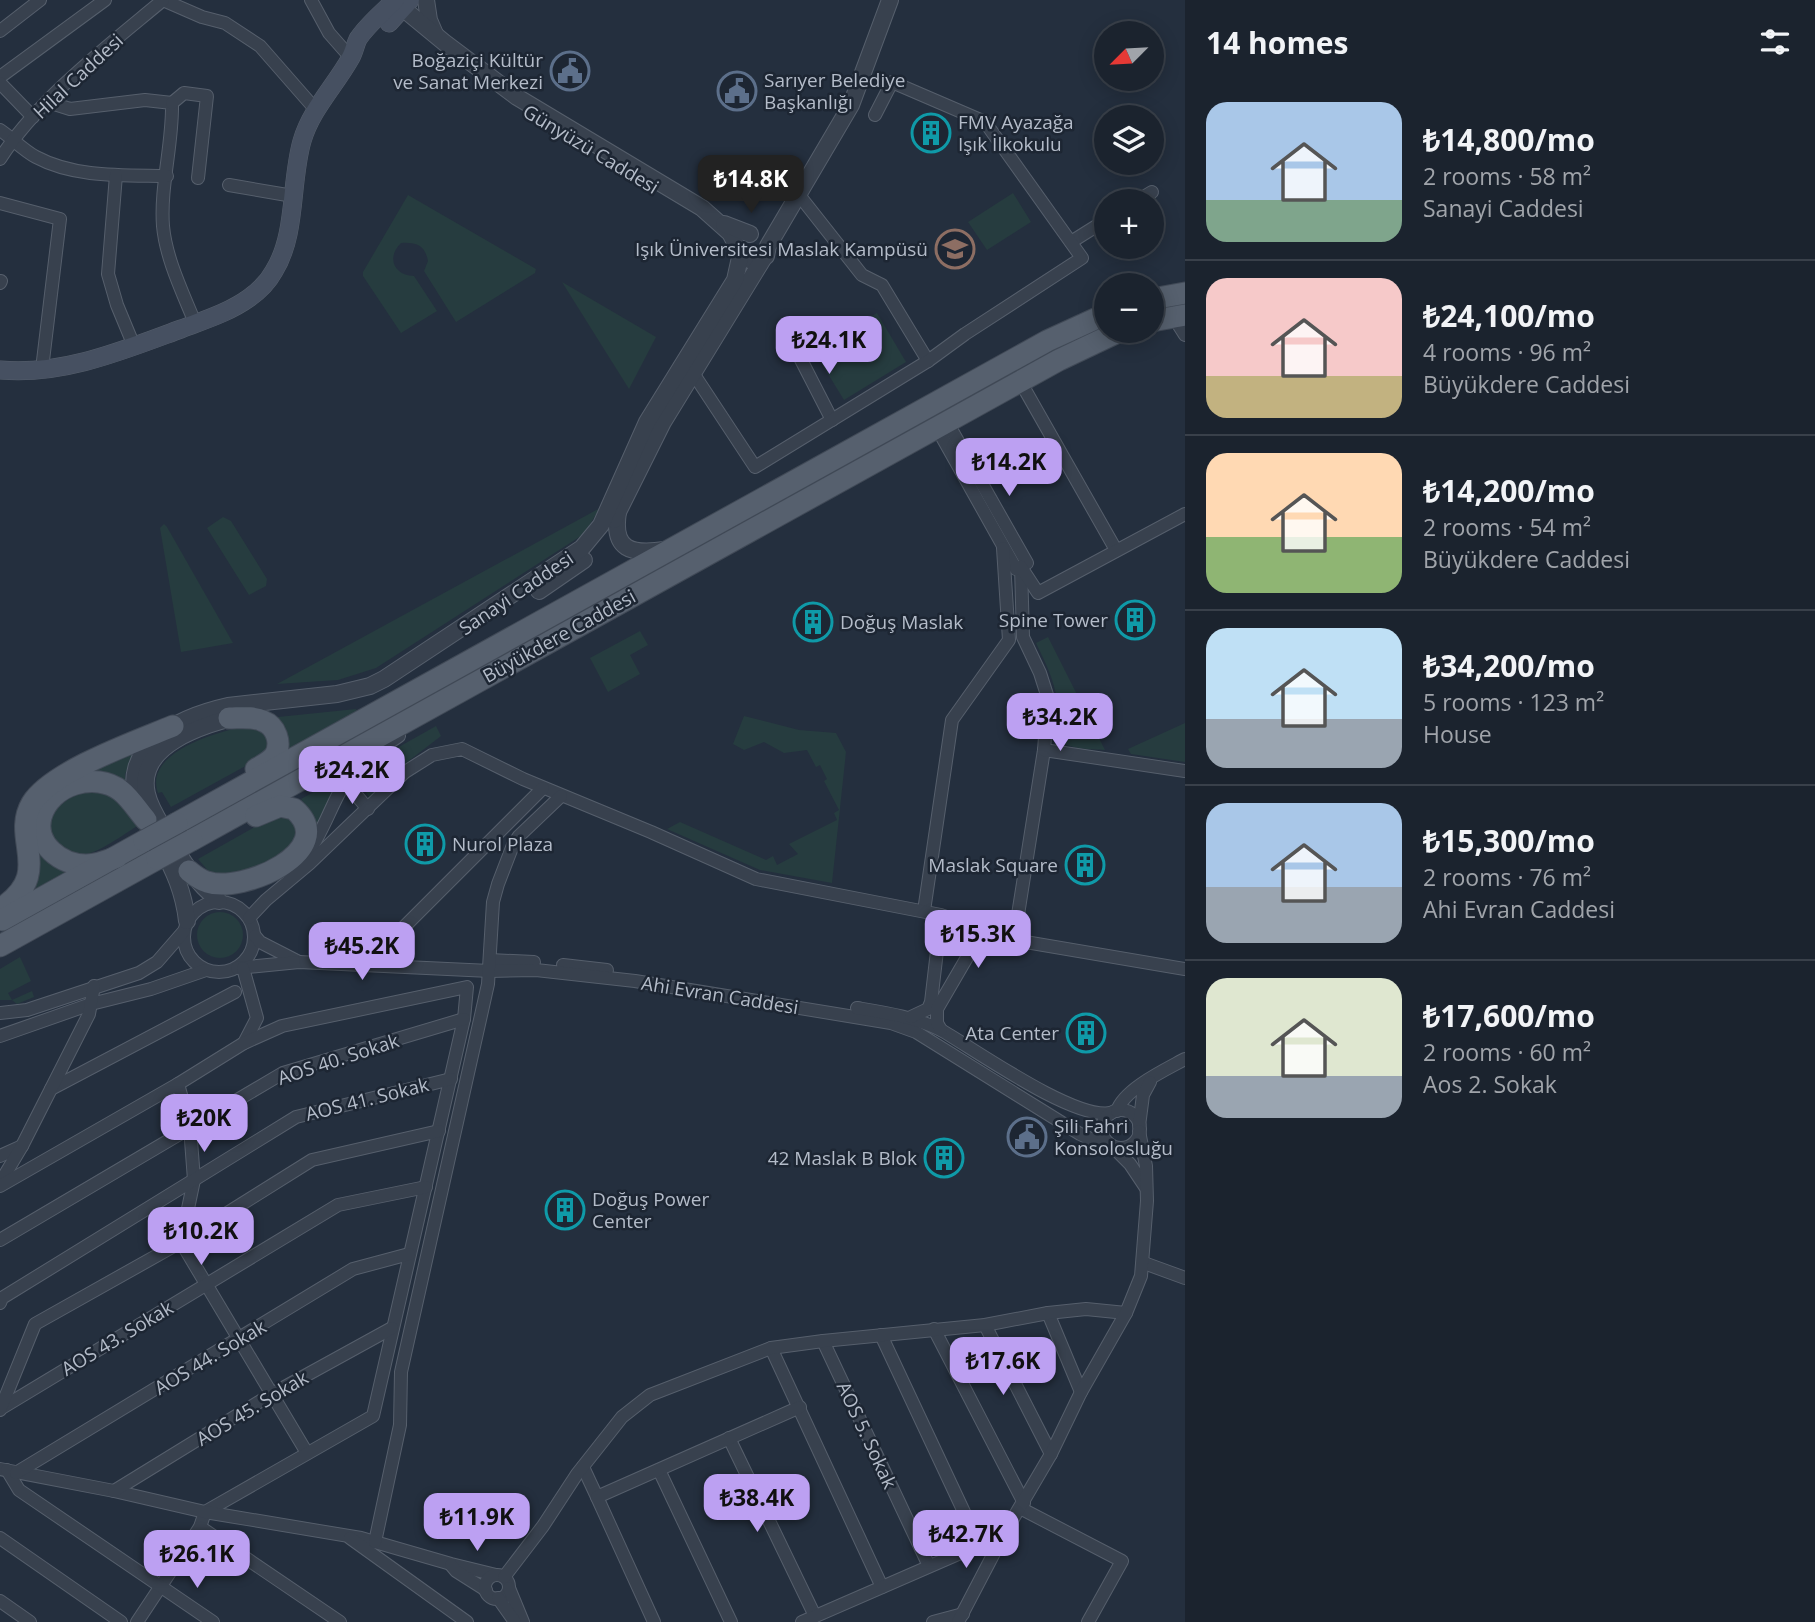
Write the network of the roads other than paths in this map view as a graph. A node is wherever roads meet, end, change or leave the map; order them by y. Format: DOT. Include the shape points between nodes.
graph roads {
  1 [pos="39,0"];
  2 [pos="105,0"];
  3 [pos="163,0"];
  4 [pos="311,0"];
  5 [pos="426,0"];
  6 [pos="890,0"];
  7 [pos="397,6"];
  8 [pos="0,31"];
  9 [pos="436,36"];
  10 [pos="351,58"];
  11 [pos="0,77"];
  12 [pos="0,83"];
  13 [pos="48,102"];
  14 [pos="172,103"];
  15 [pos="316,110"];
  16 [pos="875,115"];
  17 [pos="33,117"];
  18 [pos="0,130"];
  19 [pos="13,139"];
  20 [pos="0,159"];
  21 [pos="116,175"];
  22 [pos="167,176"];
  23 [pos="198,178"];
  24 [pos="229,185"];
  25 [pos="799,195"];
  26 [pos="293,196"];
  27 [pos="0,203"];
  28 [pos="719,222"];
  29 [pos="1094,228"];
  30 [pos="750,234"];
  31 [pos="1071,242"];
  32 [pos="740,251"];
  33 [pos="766,253"];
  34 [pos="1185,293"];
  35 [pos="1164,297"];
  36 [pos="1179,316"];
  37 [pos="1094,319"];
  38 [pos="195,323"];
  39 [pos="1185,335"];
  40 [pos="1094,342"];
  41 [pos="134,346"];
  42 [pos="795,348"];
  43 [pos="928,361"];
  44 [pos="42,369"];
  45 [pos="0,370"];
  46 [pos="693,373"];
  47 [pos="1020,381"];
  48 [pos="832,420"];
  49 [pos="942,425"];
  50 [pos="618,512"];
  51 [pos="1185,514"];
  52 [pos="1003,548"];
  53 [pos="670,550"];
  54 [pos="1116,551"];
  55 [pos="1021,567"];
  56 [pos="229,718"];
  57 [pos="407,720"];
  58 [pos="173,726"];
  59 [pos="1044,750"];
  60 [pos="1185,771"];
  61 [pos="347,779"];
  62 [pos="543,788"];
  63 [pos="229,795"];
  64 [pos="561,796"];
  65 [pos="368,809"];
  66 [pos="217,826"];
  67 [pos="145,831"];
  68 [pos="117,857"];
  69 [pos="189,871"];
  70 [pos="280,886"];
  71 [pos="219,901"];
  72 [pos="0,909"];
  73 [pos="925,911"];
  74 [pos="249,918"];
  75 [pos="956,920"];
  76 [pos="0,921"];
  77 [pos="970,925"];
  78 [pos="186,926"];
  79 [pos="255,936"];
  80 [pos="1014,940"];
  81 [pos="0,946"];
  82 [pos="299,962"];
  83 [pos="380,965"];
  84 [pos="490,965"];
  85 [pos="240,968"];
  86 [pos="1185,969"];
  87 [pos="210,971"];
  88 [pos="94,986"];
  89 [pos="235,992"];
  90 [pos="251,1003"];
  91 [pos="91,1004"];
  92 [pos="0,1013"];
  93 [pos="911,1017"];
  94 [pos="257,1018"];
  95 [pos="464,1019"];
  96 [pos="282,1026"];
  97 [pos="941,1030"];
  98 [pos="0,1036"];
  99 [pos="244,1043"];
  100 [pos="1185,1059"];
  101 [pos="1154,1076"];
  102 [pos="451,1079"];
  103 [pos="178,1084"];
  104 [pos="51,1089"];
  105 [pos="1114,1112"];
  106 [pos="190,1127"];
  107 [pos="1139,1128"];
  108 [pos="439,1131"];
  109 [pos="1109,1144"];
  110 [pos="22,1146"];
  111 [pos="0,1156"];
  112 [pos="194,1180"];
  113 [pos="0,1185"];
  114 [pos="426,1188"];
  115 [pos="1147,1190"];
  116 [pos="0,1240"];
  117 [pos="181,1242"];
  118 [pos="409,1254"];
  119 [pos="1144,1263"];
  120 [pos="1185,1278"];
  121 [pos="206,1284"];
  122 [pos="0,1303"];
  123 [pos="1048,1313"];
  124 [pos="1126,1313"];
  125 [pos="985,1325"];
  126 [pos="392,1328"];
  127 [pos="934,1329"];
  128 [pos="881,1335"];
  129 [pos="239,1340"];
  130 [pos="823,1341"];
  131 [pos="771,1348"];
  132 [pos="1081,1392"];
  133 [pos="272,1394"];
  134 [pos="800,1407"];
  135 [pos="0,1410"];
  136 [pos="729,1438"];
  137 [pos="307,1453"];
  138 [pos="1051,1454"];
  139 [pos="583,1467"];
  140 [pos="659,1470"];
  141 [pos="8,1471"];
  142 [pos="114,1491"];
  143 [pos="597,1497"];
  144 [pos="1022,1505"];
  145 [pos="205,1512"];
  146 [pos="200,1527"];
  147 [pos="1004,1534"];
  148 [pos="346,1535"];
  149 [pos="0,1538"];
  150 [pos="375,1542"];
  151 [pos="979,1544"];
  152 [pos="450,1564"];
  153 [pos="929,1566"];
  154 [pos="503,1580"];
  155 [pos="162,1585"];
  156 [pos="883,1587"];
  157 [pos="486,1590"];
  158 [pos="498,1598"];
  159 [pos="0,1601"];
  160 [pos="815,1616"];
  161 [pos="961,1618"];
  162 [pos="30,1622"];
  163 [pos="121,1622"];
  164 [pos="137,1622"];
  165 [pos="213,1622"];
  166 [pos="340,1622"];
  167 [pos="467,1622"];
  168 [pos="515,1622"];
  169 [pos="523,1622"];
  170 [pos="654,1622"];
  171 [pos="731,1622"];
  172 [pos="802,1622"];
  173 [pos="933,1622"];
  174 [pos="1088,1622"];
  1 -- 8 [label="street"];
  2 -- 11 [label="street"];
  3 -- 13 [label="street, Hilal Caddesi"];
  3 -- 15 [label="street" via="225,23 260,46"];
  4 -- 10 [label="street" via="329,33"];
  5 -- 9 [label="street"];
  6 -- 25 [label="street, Sanayi Caddesi" via="851,105"];
  7 -- 9 [label="street, Günyüzü Caddesi"];
  7 -- 10 [label="main road" via="358,39"];
  7 -- 28 [label="street, Günyüzü Caddesi" via="516,104 701,216"];
  9 -- 28 [label="street, Günyüzü Caddesi" via="517,97"];
  10 -- 15 [label="main road"];
  12 -- 17 [label="street"];
  13 -- 14 [label="street" via="70,109 145,100"];
  13 -- 17 [label="street, Hilal Caddesi"];
  14 -- 22 [label="street"];
  14 -- 23 [label="street" via="184,93 207,96"];
  15 -- 26 [label="main road" via="302,142"];
  16 -- 31 [label="street" via="892,82 985,121"];
  17 -- 19 [label="street, Hilal Caddesi"];
  18 -- 19 [label="street"];
  19 -- 20 [label="street, Hilal Caddesi"];
  19 -- 21 [label="street" via="35,157 75,170"];
  21 -- 22 [label="street"];
  21 -- 41 [label="street" via="108,274"];
  22 -- 38 [label="street" via="163,227"];
  24 -- 26 [label="street"];
  25 -- 33 [label="street, Sanayi Caddesi"];
  25 -- 43 [label="street" via="862,275 882,285"];
  26 -- 38 [label="main road" via="283,251 264,285 224,312"];
  27 -- 44 [label="street" via="60,219"];
  28 -- 30 [label="street"];
  28 -- 32 [label="street"];
  29 -- 31 [label="street"];
  30 -- 32 [label="street" via="742,239"];
  30 -- 33 [label="street" via="764,237"];
  31 -- 43 [label="street" via="1082,258"];
  32 -- 33 [label="street" via="750,262"];
  32 -- 58 [label="street, Sanayi Caddesi" via="735,280 647,422 601,526 582,548 377,683 337,694 228,706"];
  33 -- 46 [label="street, Sanayi Caddesi"];
  34 -- 35 [label="main road"];
  36 -- 39 [label="street"];
  37 -- 53 [label="main road, Büyükdere Caddesi" via="1047,341"];
  38 -- 41 [label="main road"];
  40 -- 47 [label="main road, Büyükdere Caddesi"];
  41 -- 44 [label="main road"];
  42 -- 48 [label="street"];
  43 -- 48 [label="street"];
  44 -- 45 [label="main road"];
  46 -- 48 [label="street" via="755,467"];
  46 -- 50 [label="street, Sanayi Caddesi"];
  47 -- 49 [label="main road, Büyükdere Caddesi"];
  47 -- 54 [label="street"];
  49 -- 52 [label="street"];
  49 -- 55 [label="street" via="1027,563"];
  49 -- 57 [label="main road, Büyükdere Caddesi"];
  50 -- 53 [label="street" via="616,528 624,547"];
  50 -- 56 [label="street, Sanayi Caddesi" via="603,541 577,566 382,691 352,702"];
  51 -- 54 [label="street"];
  52 -- 55 [label="street" via="1016,569"];
  52 -- 73 [label="street" via="1009,640 952,720"];
  53 -- 63 [label="main road, Büyükdere Caddesi"];
  54 -- 55 [label="street" via="1038,593"];
  55 -- 59 [label="street" via="1023,637 1048,698"];
  56 -- 63 [label="main road" via="268,723 278,743 273,758 246,776"];
  56 -- 69 [label="street, Sanayi Caddesi" via="180,737 163,748 147,771 151,806"];
  57 -- 61 [label="street" via="398,737 364,758"];
  57 -- 66 [label="main road, Büyükdere Caddesi"];
  58 -- 67 [label="street, Sanayi Caddesi" via="152,742 135,767 134,793"];
  58 -- 72 [label="main road" via="64,775 41,792 28,815 30,861 24,884"];
  59 -- 60 [label="street"];
  59 -- 80 [label="street"];
  61 -- 65 [label="street"];
  61 -- 70 [label="street" via="316,841"];
  62 -- 64 [label="street"];
  62 -- 65 [label="street" via="463,748 451,749 405,772"];
  62 -- 83 [label="street" via="398,933"];
  63 -- 67 [label="main road, Büyükdere Caddesi, bridge" via="177,823"];
  64 -- 73 [label="street" via="756,878"];
  64 -- 84 [label="street" via="513,845 493,902"];
  65 -- 70 [label="street"];
  66 -- 69 [label="main road" via="288,807 301,815 307,834 287,862 253,879 218,884"];
  66 -- 81 [label="main road, Büyükdere Caddesi, bridge"];
  67 -- 68 [label="main road, Büyükdere Caddesi"];
  67 -- 68 [label="main road" via="124,793 98,781 61,791 45,809 41,833 52,853 66,862 84,865"];
  67 -- 78 [label="street, Sanayi Caddesi" via="174,870"];
  68 -- 76 [label="main road, Büyükdere Caddesi"];
  69 -- 71 [label="street"];
  70 -- 74 [label="street"];
  71 -- 74 [label="street" via="236,905"];
  71 -- 78 [label="street" via="200,907"];
  73 -- 75 [label="street"];
  74 -- 79 [label="street"];
  75 -- 77 [label="street"];
  75 -- 93 [label="street" via="948,922 939,934 928,1009"];
  77 -- 80 [label="street"];
  77 -- 97 [label="street" via="976,942 942,996 937,1009"];
  78 -- 87 [label="street" via="184,940 191,958"];
  78 -- 88 [label="street" via="157,962 138,973"];
  79 -- 82 [label="street, Ahi Evran Caddesi"];
  79 -- 85 [label="street"];
  80 -- 86 [label="street"];
  82 -- 83 [label="street, Ahi Evran Caddesi"];
  82 -- 85 [label="street, Ahi Evran Caddesi"];
  83 -- 84 [label="street, Ahi Evran Caddesi"];
  84 -- 93 [label="street, Ahi Evran Caddesi" via="591,967"];
  84 -- 109 [label="street, Ahi Evran Caddesi" via="635,981 891,1023 916,1032 1080,1134"];
  84 -- 150 [label="street" via="401,1372 400,1425"];
  85 -- 87 [label="street"];
  85 -- 90 [label="street"];
  87 -- 89 [label="street"];
  87 -- 91 [label="street"];
  88 -- 91 [label="street"];
  88 -- 92 [label="street" via="27,1010"];
  89 -- 90 [label="street"];
  89 -- 104 [label="street"];
  90 -- 94 [label="street"];
  91 -- 98 [label="street"];
  91 -- 104 [label="street"];
  93 -- 97 [label="street, Ahi Evran Caddesi"];
  94 -- 96 [label="street"];
  94 -- 99 [label="street"];
  95 -- 96 [label="street" via="467,987"];
  95 -- 102 [label="street"];
  95 -- 106 [label="street, AOS 40. Sokak" via="283,1073"];
  96 -- 99 [label="street"];
  97 -- 105 [label="street, Ahi Evran Caddesi" via="1072,1107 1101,1115"];
  99 -- 103 [label="street"];
  100 -- 101 [label="street"];
  101 -- 105 [label="street"];
  101 -- 107 [label="street" via="1143,1095"];
  102 -- 108 [label="street"];
  102 -- 112 [label="street, AOS 41. Sokak" via="296,1117"];
  103 -- 106 [label="street"];
  103 -- 113 [label="street"];
  104 -- 110 [label="street"];
  105 -- 107 [label="street" via="1133,1115"];
  105 -- 109 [label="street" via="1102,1128"];
  106 -- 112 [label="street"];
  106 -- 116 [label="street, AOS 40. Sokak"];
  107 -- 109 [label="street" via="1129,1146"];
  107 -- 115 [label="street"];
  108 -- 114 [label="street"];
  108 -- 117 [label="street" via="312,1160"];
  109 -- 115 [label="street, Ahi Evran Caddesi"];
  110 -- 111 [label="street"];
  110 -- 113 [label="street"];
  112 -- 117 [label="street"];
  112 -- 122 [label="street, AOS 41. Sokak"];
  114 -- 118 [label="street"];
  114 -- 121 [label="street, AOS 43. Sokak" via="338,1205"];
  115 -- 119 [label="street"];
  117 -- 121 [label="street"];
  117 -- 135 [label="street" via="35,1324"];
  118 -- 126 [label="street"];
  118 -- 129 [label="street, AOS 44. Sokak" via="353,1269"];
  119 -- 120 [label="street"];
  119 -- 124 [label="street"];
  121 -- 129 [label="street"];
  121 -- 135 [label="street, AOS 43. Sokak"];
  123 -- 124 [label="street" via="1086,1309"];
  123 -- 125 [label="street"];
  123 -- 132 [label="street"];
  124 -- 132 [label="street"];
  125 -- 127 [label="street"];
  125 -- 138 [label="street"];
  126 -- 133 [label="street, AOS 45. Sokak"];
  126 -- 137 [label="street" via="373,1416"];
  127 -- 128 [label="street"];
  127 -- 144 [label="street"];
  128 -- 130 [label="street"];
  128 -- 151 [label="street"];
  129 -- 133 [label="street"];
  129 -- 141 [label="street, AOS 44. Sokak"];
  130 -- 131 [label="street"];
  130 -- 153 [label="street, AOS 5. Sokak"];
  131 -- 134 [label="street"];
  131 -- 139 [label="street" via="650,1395 622,1417"];
  132 -- 138 [label="street"];
  133 -- 137 [label="street"];
  133 -- 142 [label="street, AOS 45. Sokak"];
  134 -- 136 [label="street"];
  134 -- 156 [label="street"];
  136 -- 140 [label="street"];
  136 -- 160 [label="street"];
  137 -- 145 [label="street"];
  138 -- 144 [label="street"];
  139 -- 143 [label="street"];
  139 -- 154 [label="street"];
  140 -- 143 [label="street"];
  140 -- 171 [label="street"];
  141 -- 142 [label="street"];
  141 -- 155 [label="street" via="19,1490"];
  142 -- 145 [label="street"];
  143 -- 170 [label="street"];
  144 -- 147 [label="street"];
  144 -- 174 [label="street" via="1122,1561"];
  145 -- 146 [label="street"];
  145 -- 148 [label="street"];
  146 -- 155 [label="street"];
  146 -- 166 [label="street"];
  147 -- 151 [label="street"];
  147 -- 161 [label="street"];
  148 -- 150 [label="street"];
  148 -- 167 [label="street"];
  149 -- 163 [label="street"];
  150 -- 152 [label="street"];
  151 -- 153 [label="street"];
  152 -- 154 [label="street"];
  152 -- 157 [label="street"];
  153 -- 156 [label="street"];
  154 -- 157 [label="street" via="488,1578"];
  154 -- 158 [label="street" via="505,1595"];
  154 -- 169 [label="street"];
  155 -- 164 [label="street"];
  155 -- 165 [label="street"];
  156 -- 160 [label="street"];
  157 -- 158 [label="street"];
  158 -- 168 [label="street"];
  159 -- 162 [label="street"];
  160 -- 172 [label="street"];
  161 -- 173 [label="street"];
}
